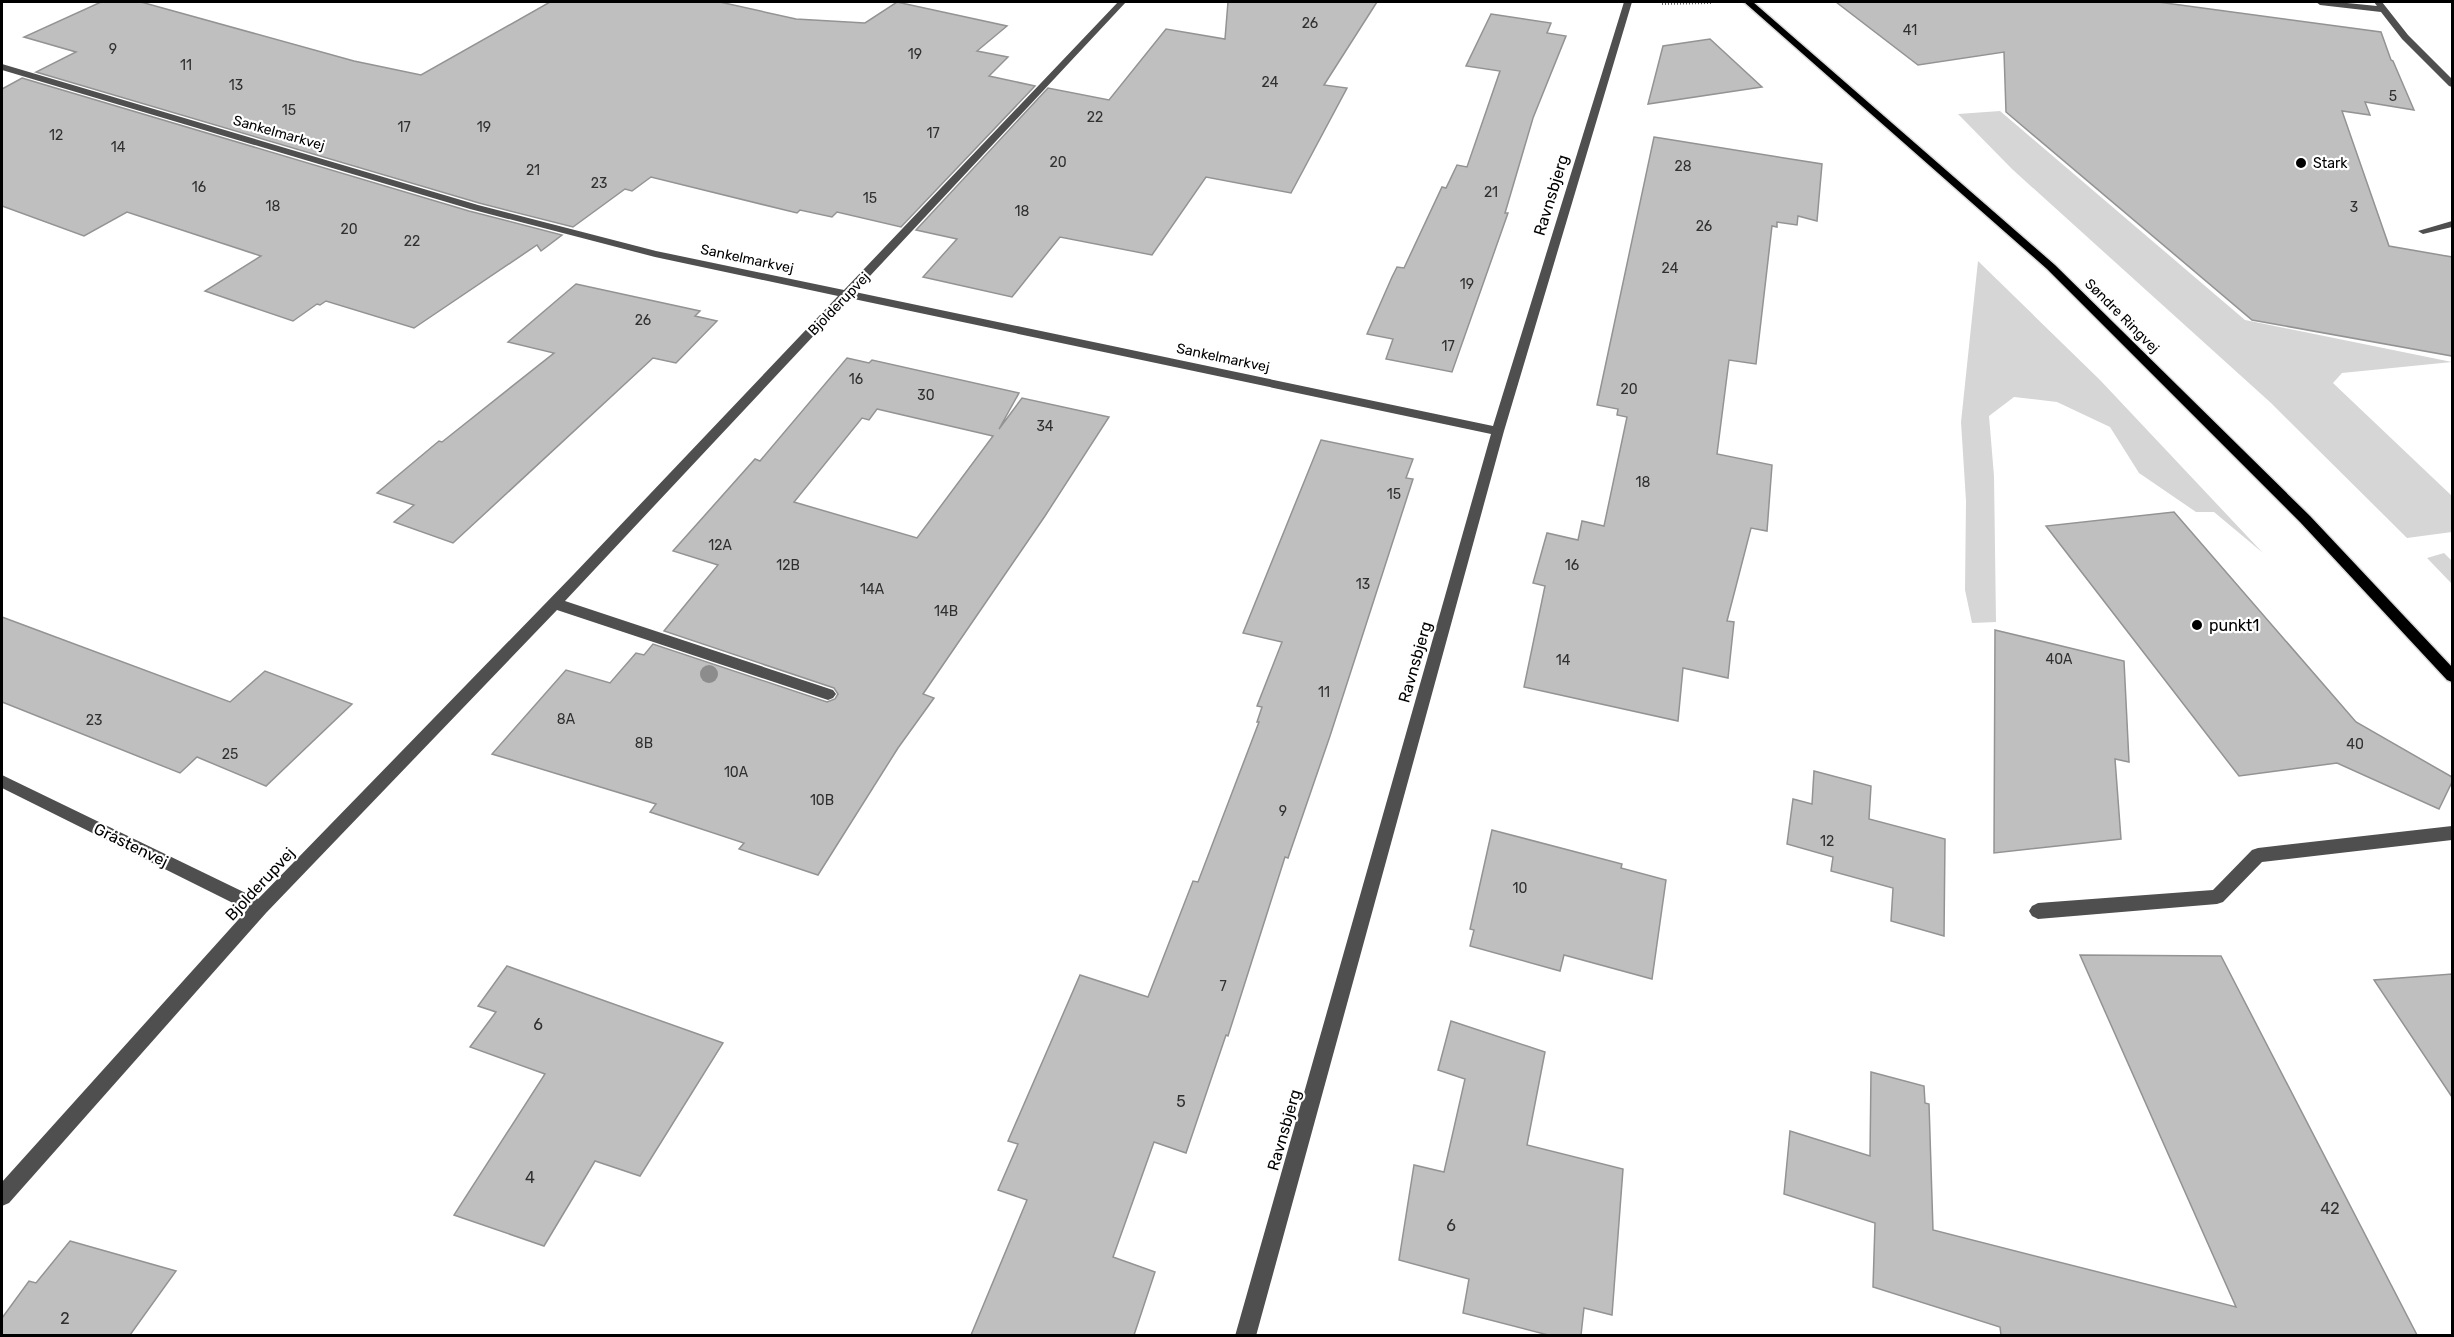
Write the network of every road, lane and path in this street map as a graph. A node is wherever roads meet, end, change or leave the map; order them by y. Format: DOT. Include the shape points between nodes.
graph roads {
  1 [pos="1122,2"];
  2 [pos="1628,2"];
  3 [pos="1748,2"];
  4 [pos="2319,2"];
  5 [pos="2378,2"];
  6 [pos="1712,3"];
  7 [pos="2384,10"];
  8 [pos="2,67"];
  9 [pos="2452,84"];
  10 [pos="2452,224"];
  11 [pos="2423,231"];
  12 [pos="847,296"];
  13 [pos="1498,431"];
  14 [pos="554,603"];
  15 [pos="2452,676"];
  16 [pos="828,694"];
  17 [pos="2,781"];
  18 [pos="2452,833"];
  19 [pos="260,908"];
  20 [pos="2038,911"];
  21 [pos="2,1197"];
  22 [pos="1245,1335"];
  1 -- 12 [label="street, Bjolderupvej"];
  2 -- 6 [label="path"];
  2 -- 13 [label="street, Ravnsbjerg"];
  3 -- 15 [label="main road, Søndre Ringvej" via="2051,267 2305,519"];
  4 -- 7 [label="street"];
  5 -- 7 [label="street"];
  7 -- 9 [label="street" via="2404,37"];
  8 -- 12 [label="street, Sankelmarkvej" via="474,207 655,254"];
  10 -- 11 [label="street"];
  12 -- 13 [label="street, Sankelmarkvej"];
  12 -- 14 [label="street, Bjolderupvej"];
  13 -- 22 [label="street, Ravnsbjerg"];
  14 -- 16 [label="street"];
  14 -- 19 [label="street, Bjolderupvej"];
  17 -- 19 [label="street, Gråstenvej"];
  18 -- 20 [label="street" via="2258,855 2217,897"];
  19 -- 21 [label="street, Bjolderupvej"];
}
